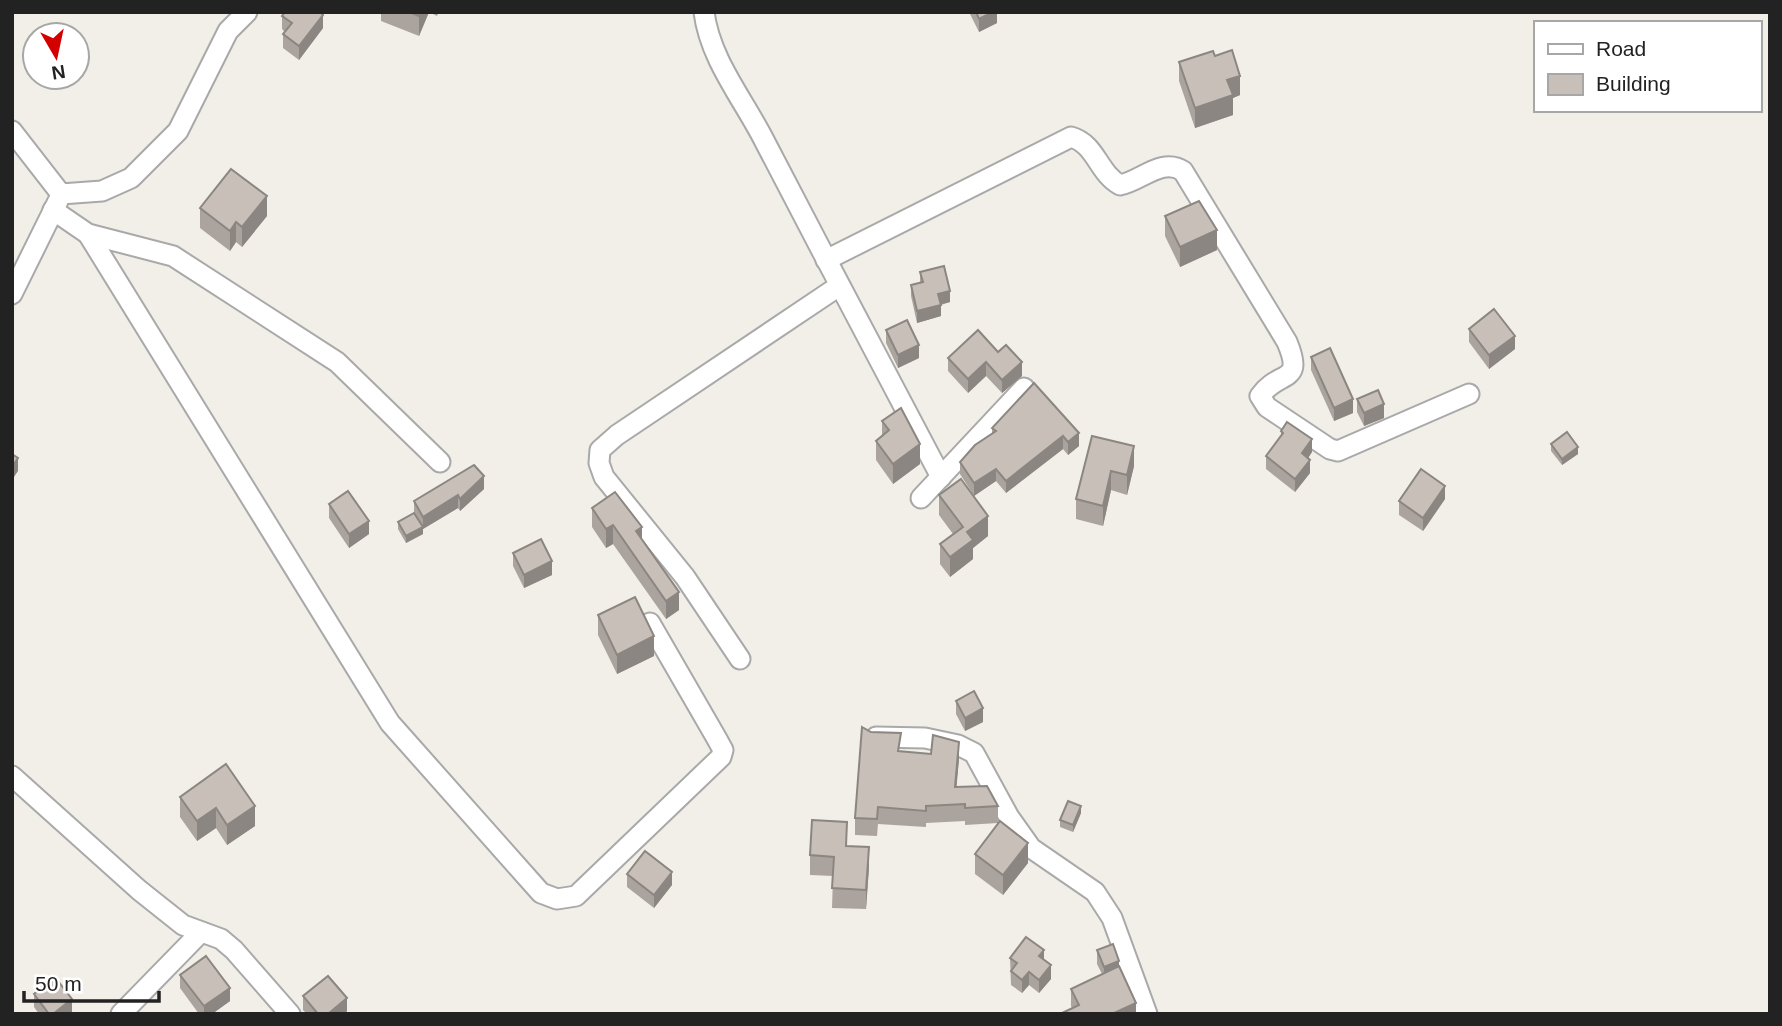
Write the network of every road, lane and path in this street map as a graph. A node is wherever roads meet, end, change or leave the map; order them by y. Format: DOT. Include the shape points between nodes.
graph roads {
  1 [pos="247,12"];
  2 [pos="704,12"];
  3 [pos="12,131"];
  4 [pos="57,202"];
  5 [pos="88,234"];
  6 [pos="826,260"];
  7 [pos="839,286"];
  8 [pos="12,294"];
  9 [pos="1024,388"];
  10 [pos="1469,394"];
  11 [pos="440,462"];
  12 [pos="941,477"];
  13 [pos="922,498"];
  14 [pos="650,623"];
  15 [pos="740,659"];
  16 [pos="872,737"];
  17 [pos="12,776"];
  18 [pos="201,932"];
  19 [pos="121,1014"];
  20 [pos="290,1014"];
  21 [pos="1147,1014"];
  1 -- 4 [label="street" via="229,31 178,131 131,178"];
  2 -- 6 [label="street" via="718,59"];
  3 -- 4 [label="street"];
  4 -- 5 [label="street"];
  4 -- 8 [label="street"];
  5 -- 11 [label="street" via="173,256 197,271 337,362"];
  5 -- 14 [label="street" via="390,723 541,892 557,899 576,896 721,757 718,739"];
  6 -- 7 [label="street"];
  6 -- 10 [label="street" via="1071,137 1090,148 1119,186 1162,167 1183,171 1293,357 1292,372 1260,396 1268,407 1330,449 1339,451"];
  7 -- 12 [label="street"];
  7 -- 15 [label="street" via="600,450 604,477 685,577"];
  9 -- 12 [label="street"];
  12 -- 13 [label="street"];
  16 -- 21 [label="street" via="925,738 974,753 1031,848 1095,892 1112,918"];
  17 -- 18 [label="street" via="139,890 183,925"];
  18 -- 19 [label="street"];
  18 -- 20 [label="street" via="234,950"];
}
